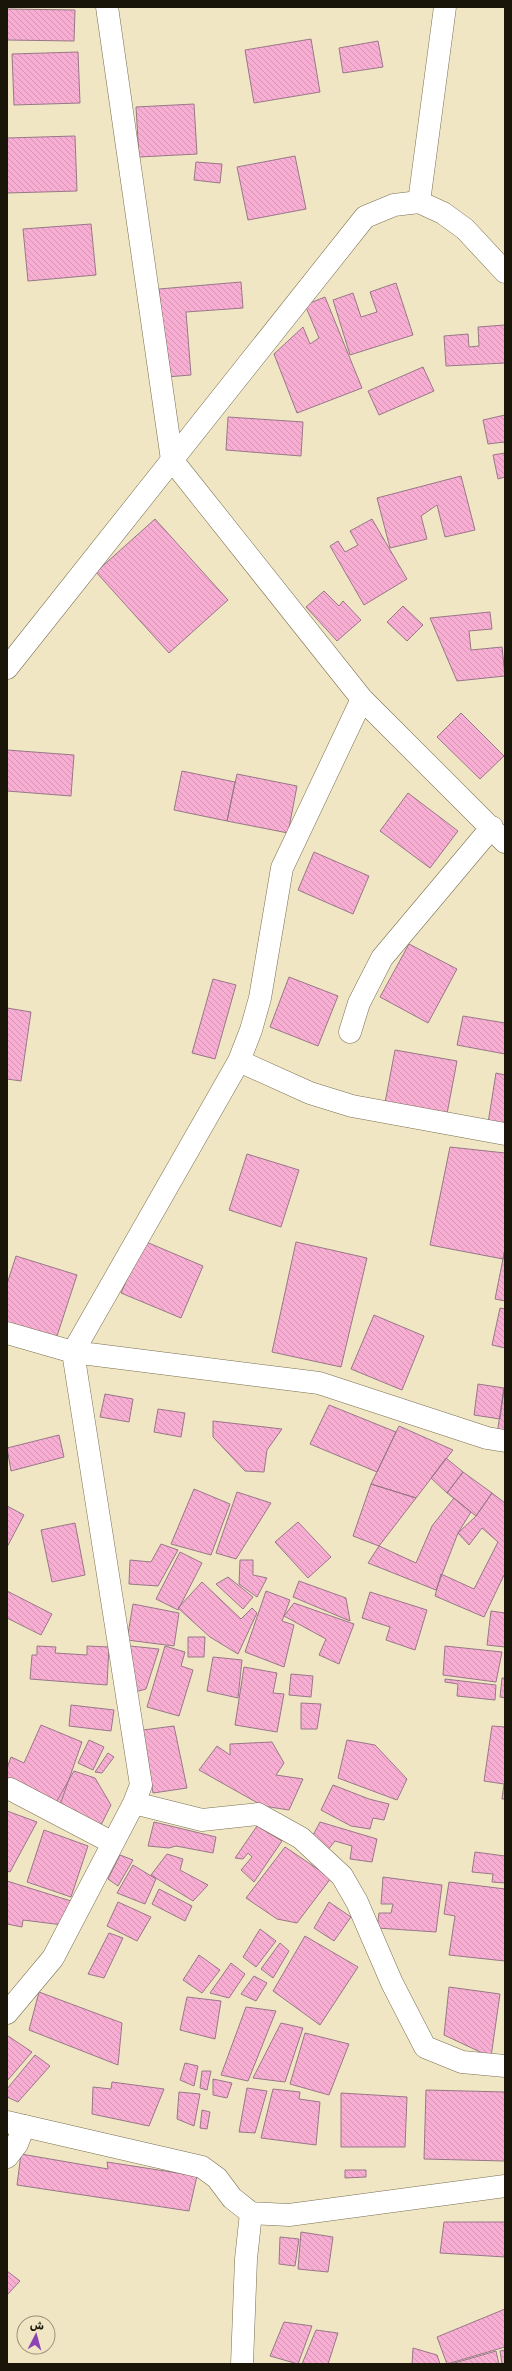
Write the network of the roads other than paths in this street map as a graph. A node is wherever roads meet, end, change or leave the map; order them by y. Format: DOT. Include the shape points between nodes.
graph roads {
  1 [pos="107,7"];
  2 [pos="445,7"];
  3 [pos="419,202"];
  4 [pos="505,272"];
  5 [pos="172,460"];
  6 [pos="7,668"];
  7 [pos="362,700"];
  8 [pos="498,834"];
  9 [pos="350,1032"];
  10 [pos="239,1060"];
  11 [pos="505,1134"];
  12 [pos="7,1333"];
  13 [pos="73,1352"];
  14 [pos="505,1441"];
  15 [pos="10,1789"];
  16 [pos="134,1803"];
  17 [pos="113,1843"];
  18 [pos="7,2013"];
  19 [pos="505,2066"];
  20 [pos="16,2124"];
  21 [pos="7,2157"];
  22 [pos="505,2186"];
  23 [pos="251,2213"];
  24 [pos="242,2364"];
  1 -- 5 [label="street"];
  2 -- 3 [label="street"];
  3 -- 4 [label="street" via="443,213 465,229"];
  3 -- 5 [label="street" via="394,205 365,216"];
  5 -- 6 [label="street"];
  5 -- 7 [label="street"];
  7 -- 8 [label="street"];
  7 -- 10 [label="street" via="282,868 260,998 252,1030"];
  8 -- 9 [label="street" via="382,958 358,1003"];
  10 -- 11 [label="street" via="310,1093 352,1106"];
  10 -- 13 [label="street"];
  12 -- 13 [label="street"];
  13 -- 14 [label="street" via="319,1383 487,1438"];
  13 -- 16 [label="street" via="141,1785"];
  15 -- 17 [label="street"];
  16 -- 17 [label="street"];
  16 -- 19 [label="street" via="202,1820 258,1814 301,1838 342,1876 357,1902 392,1983 425,2047 462,2062"];
  17 -- 18 [label="street" via="53,1958"];
  20 -- 21 [label="street" via="17,2144"];
  20 -- 23 [label="street" via="202,2167 217,2178 232,2198"];
  22 -- 23 [label="street" via="289,2215"];
  23 -- 24 [label="street" via="246,2259"];
}
